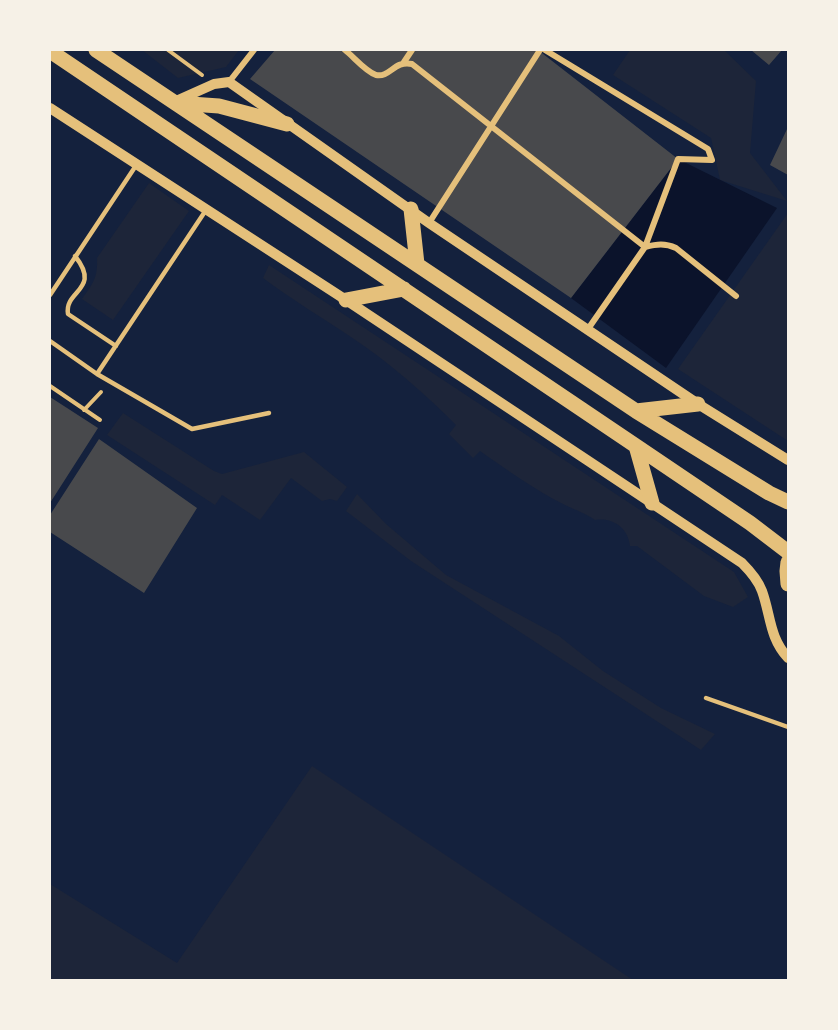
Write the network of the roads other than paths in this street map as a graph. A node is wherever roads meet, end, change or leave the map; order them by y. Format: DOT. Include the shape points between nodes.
graph roads {
  1 [pos="96,50"];
  2 [pos="254,50"];
  3 [pos="345,50"];
  4 [pos="412,50"];
  5 [pos="540,50"];
  6 [pos="545,50"];
  7 [pos="50,51"];
  8 [pos="404,62"];
  9 [pos="229,82"];
  10 [pos="173,103"];
  11 [pos="50,108"];
  12 [pos="287,124"];
  13 [pos="490,125"];
  14 [pos="137,164"];
  15 [pos="411,209"];
  16 [pos="206,210"];
  17 [pos="429,223"];
  18 [pos="645,247"];
  19 [pos="75,256"];
  20 [pos="417,264"];
  21 [pos="404,289"];
  22 [pos="50,295"];
  23 [pos="736,296"];
  24 [pos="346,300"];
  25 [pos="588,329"];
  26 [pos="50,341"];
  27 [pos="116,346"];
  28 [pos="97,374"];
  29 [pos="698,404"];
  30 [pos="636,411"];
  31 [pos="269,412"];
  32 [pos="636,446"];
  33 [pos="789,460"];
  34 [pos="789,502"];
  35 [pos="652,504"];
  36 [pos="789,552"];
  37 [pos="789,561"];
  38 [pos="789,584"];
  39 [pos="789,658"];
  40 [pos="706,698"];
  41 [pos="789,727"];
  1 -- 10 [label="main road"];
  2 -- 9 [label="street"];
  3 -- 8 [label="street" via="379,76"];
  4 -- 8 [label="street"];
  5 -- 13 [label="street"];
  6 -- 18 [label="street" via="708,149 712,160 678,159"];
  7 -- 21 [label="main road"];
  8 -- 13 [label="street" via="412,64"];
  9 -- 10 [label="street" via="214,84"];
  9 -- 12 [label="street"];
  10 -- 12 [label="main road" via="219,106"];
  10 -- 20 [label="main road"];
  11 -- 14 [label="street"];
  12 -- 15 [label="street"];
  13 -- 17 [label="street"];
  13 -- 18 [label="street"];
  14 -- 16 [label="street"];
  14 -- 19 [label="lane"];
  15 -- 17 [label="street"];
  15 -- 20 [label="main road"];
  16 -- 24 [label="street"];
  16 -- 27 [label="lane"];
  17 -- 25 [label="street"];
  18 -- 23 [label="street" via="668,244 676,248"];
  18 -- 25 [label="street"];
  19 -- 22 [label="lane"];
  19 -- 27 [label="lane" via="84,267 85,279 68,306 68,314"];
  20 -- 30 [label="main road"];
  21 -- 24 [label="main road"];
  21 -- 32 [label="main road"];
  24 -- 35 [label="street"];
  25 -- 29 [label="street"];
  26 -- 28 [label="lane"];
  27 -- 28 [label="lane"];
  28 -- 31 [label="lane" via="192,429"];
  29 -- 30 [label="main road"];
  29 -- 33 [label="street"];
  30 -- 34 [label="main road"];
  32 -- 35 [label="main road"];
  32 -- 36 [label="main road"];
  35 -- 39 [label="street" via="753,574 761,588 774,638"];
  37 -- 38 [label="main road"];
  40 -- 41 [label="lane"];
}
